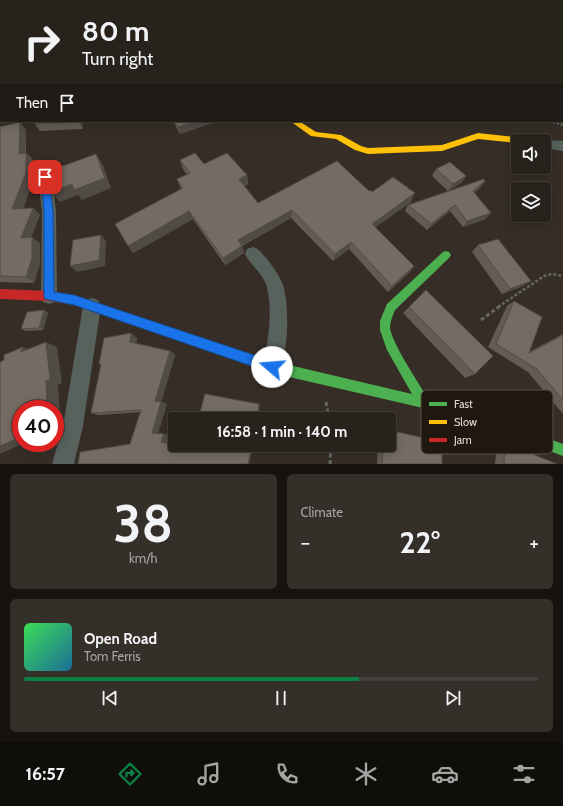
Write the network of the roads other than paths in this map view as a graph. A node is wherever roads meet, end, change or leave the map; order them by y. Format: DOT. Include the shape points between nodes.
graph roads {
  1 [pos="296,122"];
  2 [pos="511,139"];
  3 [pos="551,145"];
  4 [pos="563,146"];
  5 [pos="45,177"];
  6 [pos="253,254"];
  7 [pos="446,255"];
  8 [pos="0,294"];
  9 [pos="49,296"];
  10 [pos="92,306"];
  11 [pos="272,367"];
  12 [pos="421,399"];
  13 [pos="421,402"];
  14 [pos="553,446"];
  15 [pos="563,450"];
  16 [pos="63,464"];
  1 -- 2 [label="street" via="314,134 338,137 368,151 442,148 478,136"];
  3 -- 4 [label="street"];
  5 -- 9 [label="street" via="49,212"];
  6 -- 11 [label="street" via="275,287 277,326"];
  7 -- 12 [label="street" via="391,307 386,317 385,331 390,345"];
  8 -- 9 [label="street"];
  9 -- 10 [label="street"];
  10 -- 11 [label="street"];
  10 -- 16 [label="street" via="73,426"];
  11 -- 13 [label="street"];
  14 -- 15 [label="street"];
}
